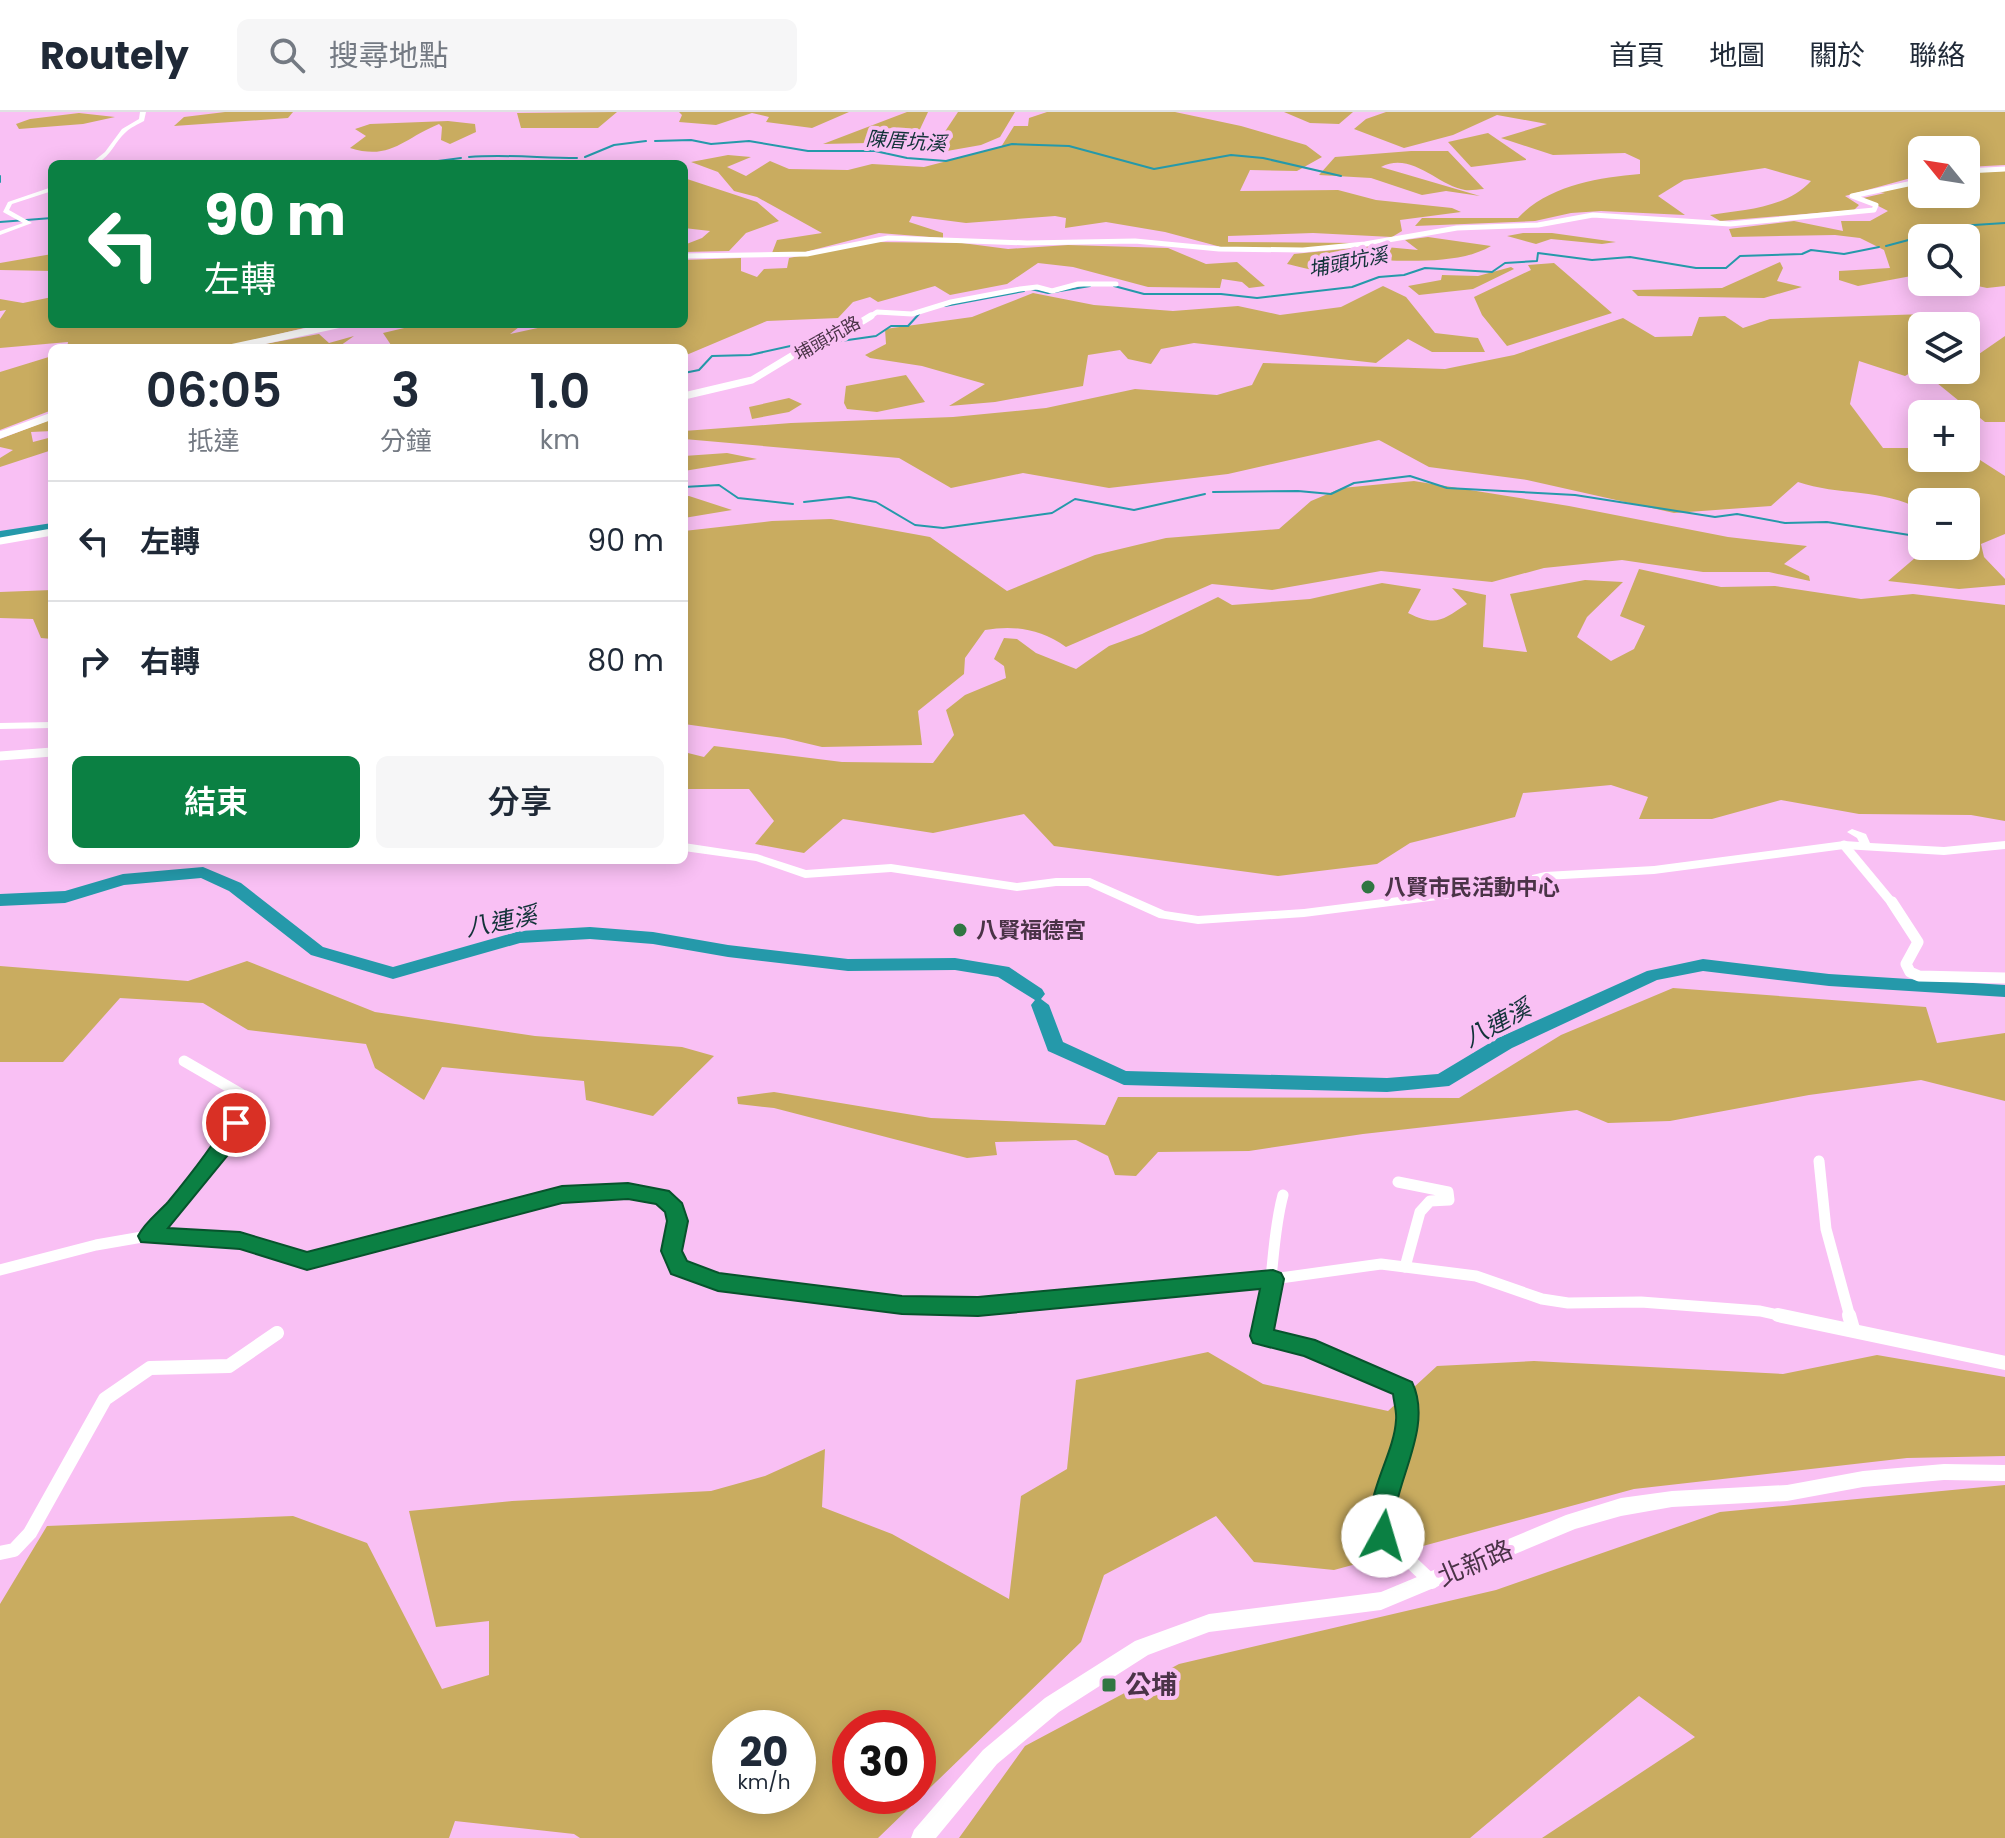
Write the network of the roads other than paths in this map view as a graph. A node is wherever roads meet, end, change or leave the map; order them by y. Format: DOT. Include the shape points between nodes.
graph roads {
  1 [pos="143,112"];
  2 [pos="98,160"];
  3 [pos="2005,169"];
  4 [pos="1980,170"];
  5 [pos="1908,184"];
  6 [pos="48,190"];
  7 [pos="0,233"];
  8 [pos="688,256"];
  9 [pos="1116,284"];
  10 [pos="322,328"];
  11 [pos="248,344"];
  12 [pos="688,395"];
  13 [pos="48,417"];
  14 [pos="0,435"];
  15 [pos="48,533"];
  16 [pos="0,541"];
  17 [pos="48,725"];
  18 [pos="0,726"];
  19 [pos="48,752"];
  20 [pos="0,756"];
  21 [pos="1852,832"];
  22 [pos="1844,845"];
  23 [pos="1865,845"];
  24 [pos="2005,845"];
  25 [pos="688,848"];
  26 [pos="2005,978"];
  27 [pos="184,1061"];
  28 [pos="1819,1161"];
  29 [pos="1398,1182"];
  30 [pos="1283,1195"];
  31 [pos="148,1236"];
  32 [pos="1405,1267"];
  33 [pos="0,1270"];
  34 [pos="1273,1279"];
  35 [pos="1853,1329"];
  36 [pos="277,1333"];
  37 [pos="2005,1363"];
  38 [pos="2005,1473"];
  39 [pos="0,1553"];
  40 [pos="1432,1582"];
  41 [pos="922,1838"];
  1 -- 2 [label="street" via="142,120 124,130"];
  3 -- 4 [label="street"];
  5 -- 8 [label="street" via="1852,196 1876,205 1874,210 1741,224 1604,215 1522,227 1431,231 1303,250 1135,241 888,238 807,254"];
  6 -- 7 [label="street" via="10,203 5,211 28,220 23,227"];
  9 -- 12 [label="street, 埔頭坑路" via="1078,284 1052,291 1037,287 912,314 877,312 752,380"];
  10 -- 11 [label="street"];
  13 -- 14 [label="street"];
  15 -- 16 [label="street"];
  17 -- 18 [label="street"];
  19 -- 20 [label="street"];
  21 -- 23 [label="street" via="1862,836"];
  22 -- 23 [label="street"];
  22 -- 25 [label="street" via="1628,873 1545,876 1485,890 1304,913 1198,920 1163,915 1090,882 1017,887 891,868 805,874 757,858"];
  22 -- 26 [label="street" via="1886,892 1918,942 1906,964 1910,972"];
  23 -- 24 [label="street" via="1944,851"];
  27 -- 31 [label="street" via="247,1102 224,1145"];
  28 -- 35 [label="street" via="1826,1229"];
  29 -- 32 [label="street" via="1448,1192 1449,1200 1430,1201 1420,1212"];
  30 -- 34 [label="street"];
  31 -- 33 [label="street"];
  31 -- 34 [label="street" via="240,1241 307,1261 562,1195 628,1191 662,1197 675,1208 678,1221 671,1251 679,1267 718,1282 902,1305 978,1307"];
  32 -- 34 [label="street" via="1381,1264"];
  32 -- 35 [label="street" via="1476,1276 1568,1303 1641,1302 1760,1311"];
  34 -- 40 [label="street" via="1261,1336 1307,1347 1404,1389 1408,1421 1384,1509 1383,1536"];
  35 -- 37 [label="street"];
  36 -- 39 [label="street" via="229,1366 150,1368 115,1390 30,1533 14,1550"];
  38 -- 40 [label="main road, 北新路" via="1863,1479 1787,1493 1621,1507 1573,1521"];
  40 -- 41 [label="main road, 北新路" via="1381,1601 1209,1623 1142,1648 1052,1705 990,1757"];
}
